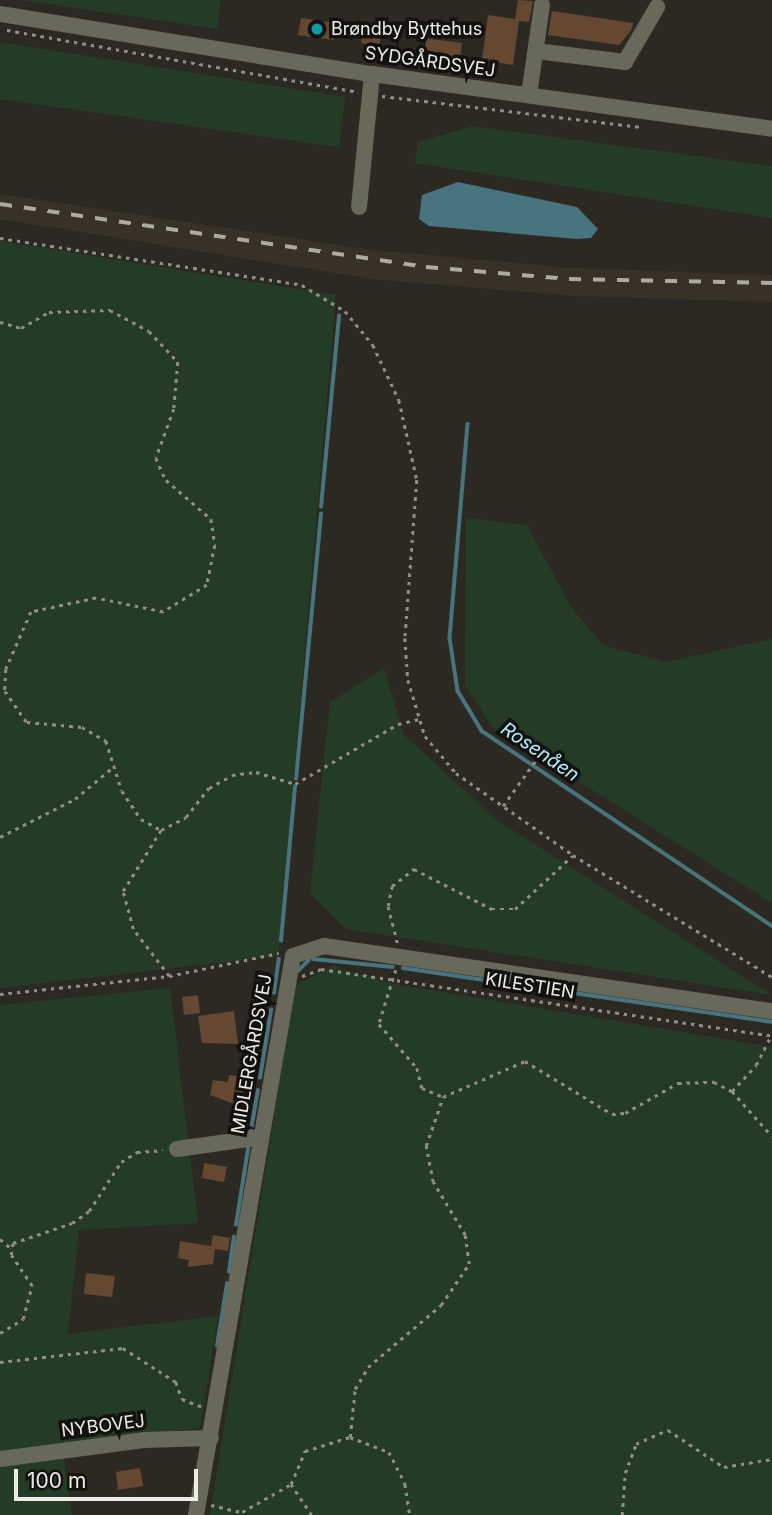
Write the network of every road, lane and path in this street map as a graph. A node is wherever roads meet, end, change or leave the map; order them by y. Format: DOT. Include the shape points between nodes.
graph roads {
  1 [pos="542,5"];
  2 [pos="657,7"];
  3 [pos="0,14"];
  4 [pos="536,51"];
  5 [pos="372,74"];
  6 [pos="529,95"];
  7 [pos="772,129"];
  8 [pos="359,207"];
  9 [pos="0,238"];
  10 [pos="0,322"];
  11 [pos="419,719"];
  12 [pos="541,753"];
  13 [pos="112,768"];
  14 [pos="503,806"];
  15 [pos="161,830"];
  16 [pos="0,837"];
  17 [pos="573,855"];
  18 [pos="293,956"];
  19 [pos="400,956"];
  20 [pos="169,976"];
  21 [pos="772,977"];
  22 [pos="393,980"];
  23 [pos="285,983"];
  24 [pos="0,994"];
  25 [pos="772,1011"];
  26 [pos="771,1036"];
  27 [pos="732,1091"];
  28 [pos="443,1097"];
  29 [pos="772,1136"];
  30 [pos="256,1138"];
  31 [pos="177,1149"];
  32 [pos="0,1239"];
  33 [pos="12,1249"];
  34 [pos="0,1333"];
  35 [pos="0,1362"];
  36 [pos="215,1412"];
  37 [pos="350,1437"];
  38 [pos="211,1438"];
  39 [pos="0,1459"];
  40 [pos="772,1459"];
  41 [pos="291,1484"];
  42 [pos="197,1509"];
  43 [pos="312,1515"];
  44 [pos="410,1515"];
  45 [pos="622,1515"];
  1 -- 4 [label="street"];
  2 -- 4 [label="street" via="625,62"];
  3 -- 5 [label="street, SYDGÅRDSVEJ"];
  4 -- 6 [label="street"];
  5 -- 6 [label="street, SYDGÅRDSVEJ"];
  5 -- 8 [label="street"];
  6 -- 7 [label="street, SYDGÅRDSVEJ"];
  9 -- 11 [label="path" via="302,285 329,298 359,327 399,400 416,480 405,638"];
  10 -- 13 [label="path" via="22,328 49,312 110,310 149,331 178,362 174,409 156,458 166,480 211,519 215,545 207,584 163,612 96,598 31,612 6,669 5,691 27,722 95,732 111,751"];
  11 -- 14 [label="path" via="456,774"];
  11 -- 15 [label="path" via="398,724 295,784 256,772 232,775 209,788 186,817"];
  12 -- 14 [label="path"];
  13 -- 15 [label="path" via="141,819"];
  13 -- 16 [label="path" via="75,799"];
  14 -- 17 [label="path"];
  15 -- 20 [label="path" via="123,891 133,929"];
  17 -- 19 [label="path" via="515,909 492,909 414,869 393,886 388,906"];
  17 -- 21 [label="path"];
  18 -- 19 [label="street, MIDLERGÅRDSVEJ" via="324,946"];
  18 -- 20 [label="path" via="273,951"];
  18 -- 23 [label="street, MIDLERGÅRDSVEJ"];
  19 -- 22 [label="path"];
  19 -- 25 [label="street, MIDLERGÅRDSVEJ"];
  20 -- 24 [label="path"];
  22 -- 23 [label="path, KILESTIEN" via="321,969"];
  22 -- 26 [label="path, KILESTIEN"];
  22 -- 28 [label="path" via="379,1024 417,1068 422,1088"];
  23 -- 30 [label="street, MIDLERGÅRDSVEJ"];
  26 -- 27 [label="path" via="757,1065"];
  27 -- 28 [label="path" via="714,1082 678,1083 625,1113 612,1114 525,1061"];
  27 -- 29 [label="path"];
  28 -- 37 [label="path" via="426,1146 433,1182 465,1235 469,1264 441,1305 368,1367 355,1389"];
  30 -- 31 [label="street"];
  30 -- 36 [label="street, MIDLERGÅRDSVEJ"];
  31 -- 33 [label="path" via="137,1153 121,1162 89,1210 72,1223 13,1243"];
  32 -- 33 [label="path"];
  33 -- 34 [label="path" via="32,1286 23,1319"];
  35 -- 36 [label="path" via="123,1348 176,1382 182,1399"];
  36 -- 38 [label="street, MIDLERGÅRDSVEJ"];
  37 -- 41 [label="path" via="305,1451"];
  37 -- 44 [label="path" via="389,1452 405,1484"];
  38 -- 39 [label="street, NYBOVEJ" via="144,1440"];
  38 -- 42 [label="street, MIDLERGÅRDSVEJ"];
  40 -- 45 [label="path" via="723,1467 668,1430 636,1444 625,1473"];
  41 -- 42 [label="path" via="242,1512"];
  41 -- 43 [label="path"];
}
